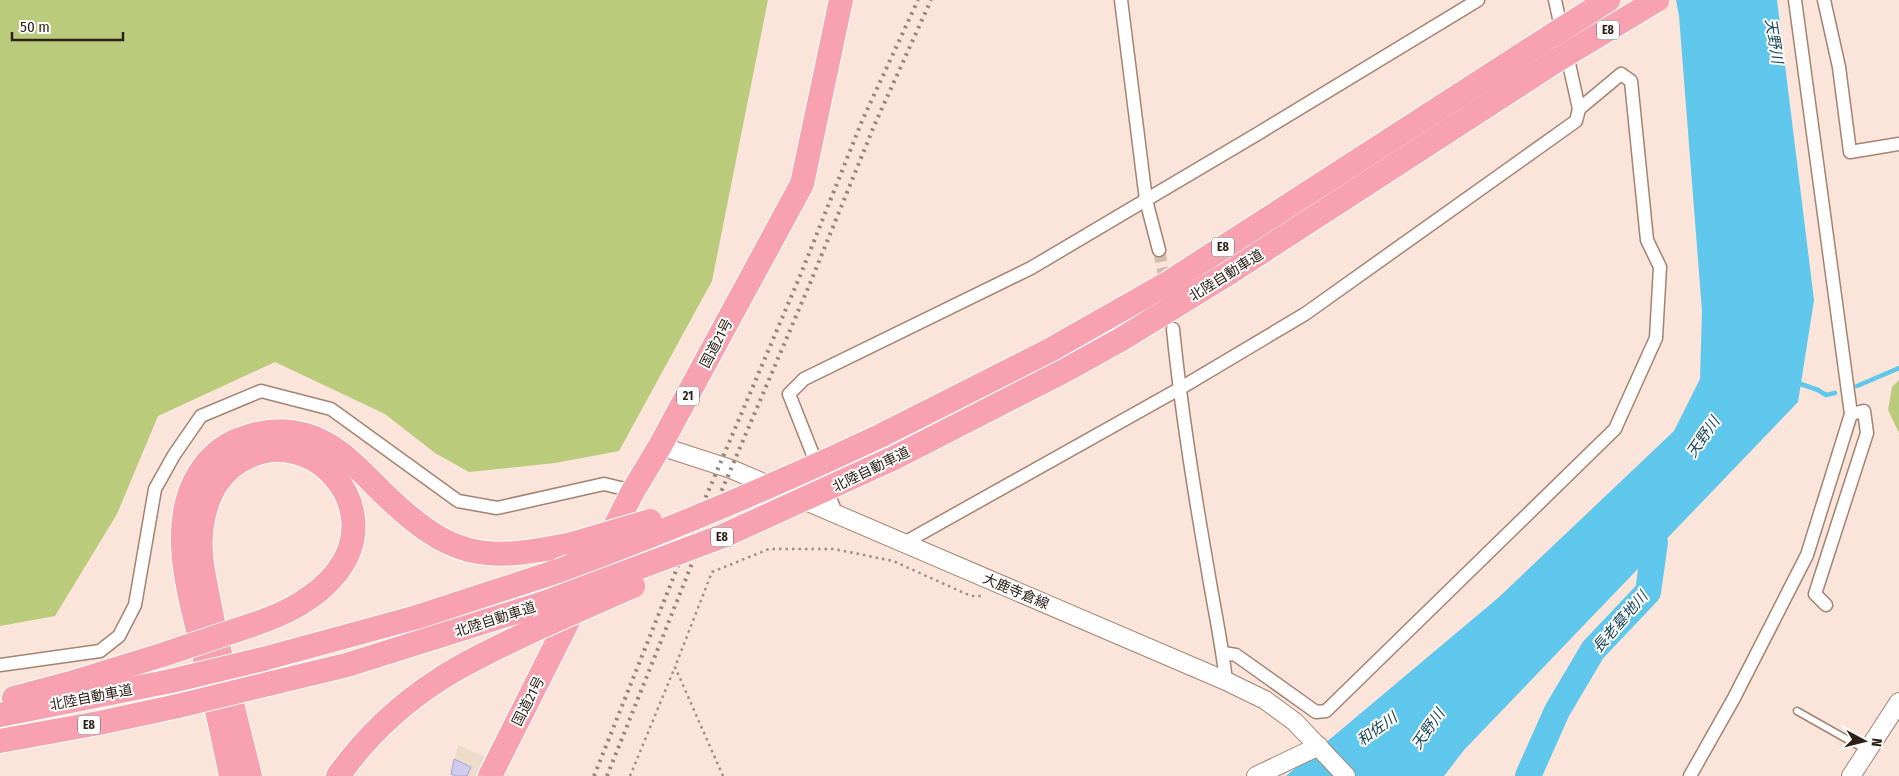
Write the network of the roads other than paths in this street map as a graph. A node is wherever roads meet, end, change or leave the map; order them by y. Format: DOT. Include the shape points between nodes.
graph roads {
  1 [pos="841,0"];
  2 [pos="1121,0"];
  3 [pos="1478,0"];
  4 [pos="1555,0"];
  5 [pos="1608,0"];
  6 [pos="1657,0"];
  7 [pos="1795,0"];
  8 [pos="1824,0"];
  9 [pos="1580,109"];
  10 [pos="1899,144"];
  11 [pos="1146,200"];
  12 [pos="1159,250"];
  13 [pos="1173,329"];
  14 [pos="1179,389"];
  15 [pos="1851,414"];
  16 [pos="880,432"];
  17 [pos="660,446"];
  18 [pos="633,491"];
  19 [pos="816,495"];
  20 [pos="836,513"];
  21 [pos="904,543"];
  22 [pos="1826,605"];
  23 [pos="1223,653"];
  24 [pos="0,665"];
  25 [pos="1226,681"];
  26 [pos="0,701"];
  27 [pos="1899,702"];
  28 [pos="1797,711"];
  29 [pos="0,715"];
  30 [pos="0,742"];
  31 [pos="1322,750"];
  32 [pos="1867,751"];
  33 [pos="231,776"];
  34 [pos="250,776"];
  35 [pos="338,776"];
  36 [pos="490,776"];
  37 [pos="1256,776"];
  38 [pos="1346,776"];
  39 [pos="1690,776"];
  40 [pos="1850,776"];
  1 -- 17 [label="highway, 国道21号 / 21" via="802,184"];
  2 -- 11 [label="street"];
  3 -- 11 [label="street"];
  4 -- 9 [label="street"];
  5 -- 16 [label="highway, 北陸自動車道 / E8, bridge" via="1168,282 998,377"];
  6 -- 19 [label="highway, 北陸自動車道 / E8, bridge" via="1120,340 1064,372"];
  7 -- 15 [label="street"];
  8 -- 10 [label="street" via="1838,67 1850,152"];
  9 -- 14 [label="street" via="1576,121 1306,314"];
  9 -- 23 [label="street" via="1621,74 1630,81 1647,240 1660,267 1656,338 1615,429 1326,711 1316,712 1236,655"];
  11 -- 12 [label="street"];
  11 -- 20 [label="street" via="1031,268 804,379 789,394"];
  13 -- 14 [label="street"];
  14 -- 21 [label="street"];
  14 -- 23 [label="street"];
  15 -- 22 [label="street" via="1864,411 1867,433 1815,594"];
  15 -- 39 [label="street" via="1807,555"];
  16 -- 29 [label="highway, 北陸自動車道 / E8, bridge" via="805,471 706,515 558,571 418,618 171,681"];
  16 -- 33 [label="highway, bridge" via="710,501 627,529 572,544 505,555 479,554 457,548 416,524 344,455 324,442 277,430 231,442 212,456 196,477 186,504 182,537 196,622"];
  17 -- 18 [label="highway, 国道21号 / 21"];
  17 -- 20 [label="main road, 大鹿寺倉線" via="731,469"];
  18 -- 24 [label="street" via="604,484 497,508 458,501 331,409 261,391 201,416 174,455 155,489 135,605 119,636 100,651"];
  18 -- 36 [label="highway, 国道21号 / 21"];
  19 -- 30 [label="highway, 北陸自動車道 / E8, bridge" via="723,536 544,603 356,663 178,706"];
  19 -- 35 [label="highway, bridge" via="711,550 538,628 440,679 403,706"];
  20 -- 21 [label="main road, 大鹿寺倉線"];
  21 -- 25 [label="main road, 大鹿寺倉線"];
  23 -- 25 [label="street"];
  25 -- 31 [label="main road, 大鹿寺倉線" via="1265,700 1294,722"];
  26 -- 34 [label="highway, bridge" via="74,682 162,655 252,625 276,617 323,587 348,552 353,532 352,509 332,472 313,458 293,451 273,450 250,455 230,467 215,486 205,508 201,536 202,564 212,620"];
  27 -- 32 [label="main road"];
  28 -- 32 [label="lane"];
  31 -- 37 [label="main road"];
  31 -- 38 [label="main road, 大鹿寺倉線"];
  32 -- 40 [label="main road"];
}
